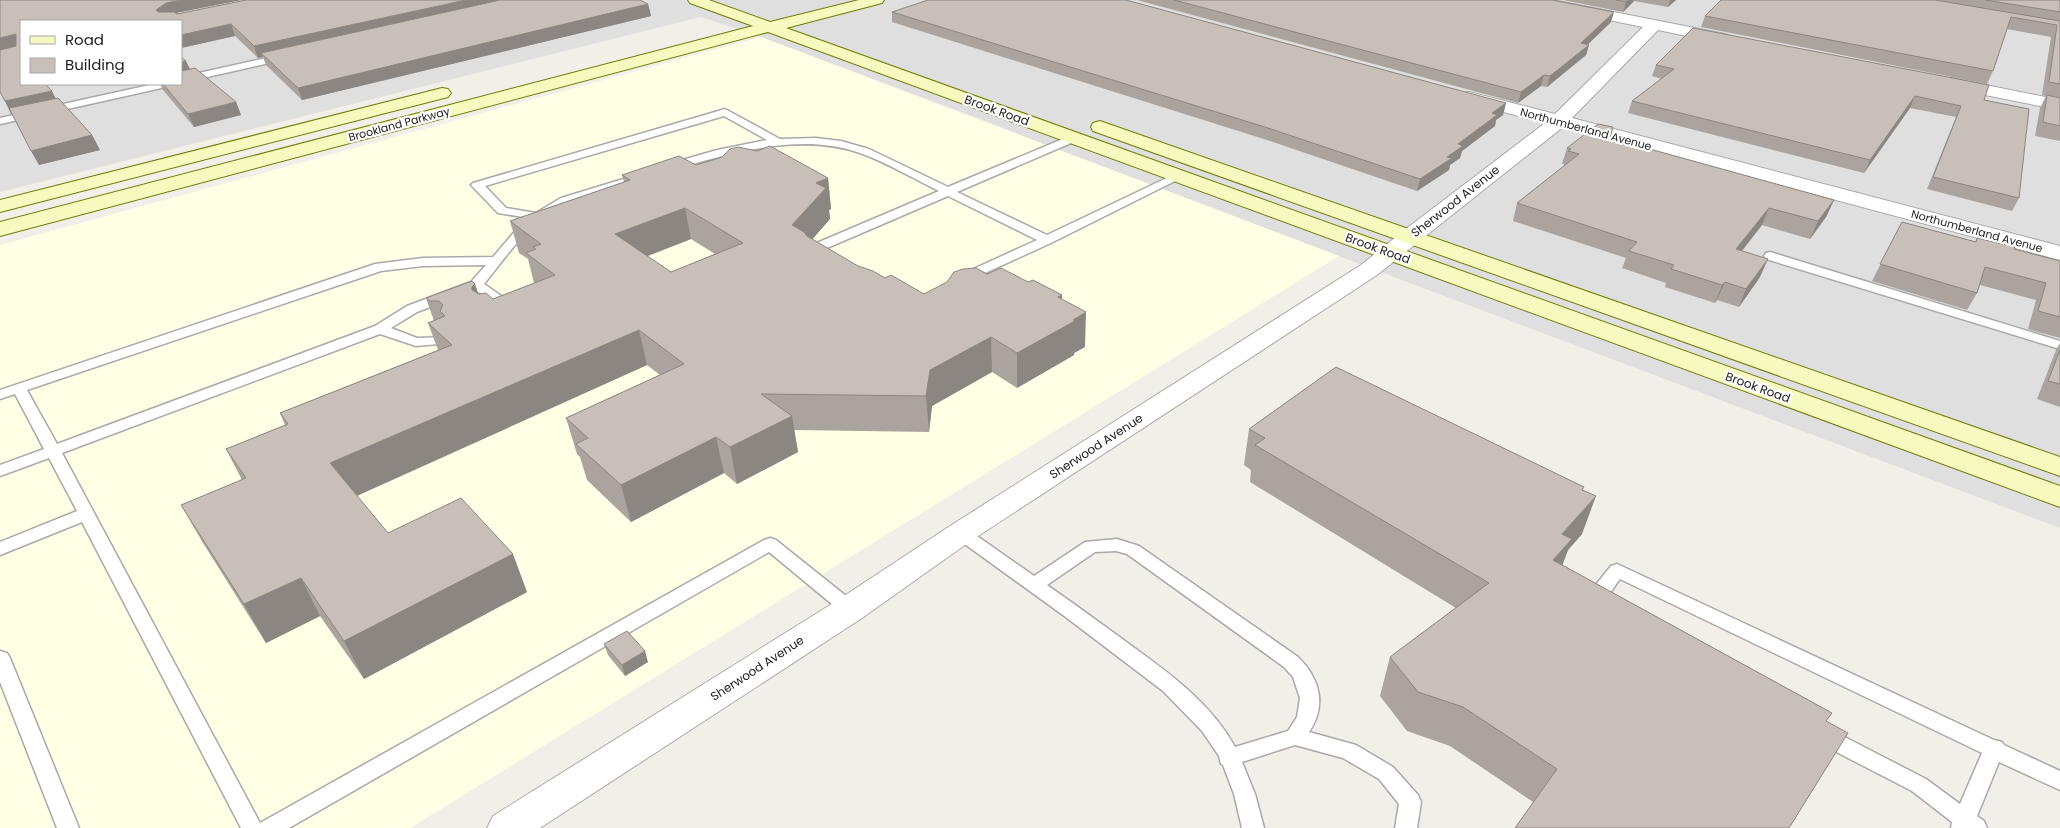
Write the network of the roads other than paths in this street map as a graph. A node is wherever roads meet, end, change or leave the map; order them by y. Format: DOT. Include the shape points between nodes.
graph roads {
  1 [pos="695,0"];
  2 [pos="876,0"];
  3 [pos="1530,0"];
  4 [pos="742,17"];
  5 [pos="798,20"];
  6 [pos="716,24"];
  7 [pos="1654,25"];
  8 [pos="770,27"];
  9 [pos="826,30"];
  10 [pos="1741,42"];
  11 [pos="603,52"];
  12 [pos="297,54"];
  13 [pos="555,64"];
  14 [pos="950,74"];
  15 [pos="182,80"];
  16 [pos="1934,80"];
  17 [pos="162,85"];
  18 [pos="459,89"];
  19 [pos="1455,94"];
  20 [pos="1024,100"];
  21 [pos="2060,105"];
  22 [pos="0,121"];
  23 [pos="1558,122"];
  24 [pos="1076,129"];
  25 [pos="777,142"];
  26 [pos="1179,176"];
  27 [pos="948,192"];
  28 [pos="0,206"];
  29 [pos="536,216"];
  30 [pos="0,229"];
  31 [pos="1047,240"];
  32 [pos="1400,245"];
  33 [pos="2060,253"];
  34 [pos="1770,256"];
  35 [pos="496,261"];
  36 [pos="824,269"];
  37 [pos="476,284"];
  38 [pos="950,285"];
  39 [pos="491,322"];
  40 [pos="380,329"];
  41 [pos="446,340"];
  42 [pos="2060,346"];
  43 [pos="19,388"];
  44 [pos="0,395"];
  45 [pos="54,451"];
  46 [pos="2060,467"];
  47 [pos="0,471"];
  48 [pos="2060,497"];
  49 [pos="86,514"];
  50 [pos="961,533"];
  51 [pos="0,549"];
  52 [pos="1035,584"];
  53 [pos="850,609"];
  54 [pos="1602,620"];
  55 [pos="0,658"];
  56 [pos="1804,726"];
  57 [pos="1296,737"];
  58 [pos="1995,748"];
  59 [pos="1228,758"];
  60 [pos="2060,781"];
  61 [pos="1967,825"];
  62 [pos="68,828"];
  63 [pos="252,828"];
  64 [pos="269,828"];
  65 [pos="507,828"];
  66 [pos="1253,828"];
  67 [pos="1406,828"];
  1 -- 4 [label="main road, Brook Road"];
  2 -- 5 [label="main road, Brookland Parkway"];
  3 -- 7 [label="street"];
  4 -- 5 [label="main road" via="769,10"];
  4 -- 6 [label="main road"];
  4 -- 8 [label="main road, Brook Road"];
  5 -- 8 [label="main road, Brookland Parkway"];
  5 -- 9 [label="main road"];
  7 -- 10 [label="street"];
  7 -- 23 [label="street, Sherwood Avenue"];
  8 -- 24 [label="main road, Brook Road"];
  8 -- 30 [label="main road, Brookland Parkway"];
  11 -- 13 [label="main road"];
  12 -- 15 [label="lane"];
  14 -- 20 [label="main road, Brook Road"];
  16 -- 21 [label="street"];
  17 -- 22 [label="lane"];
  18 -- 28 [label="main road, Brookland Parkway"];
  19 -- 23 [label="street, Northumberland Avenue"];
  23 -- 32 [label="street, Sherwood Avenue"];
  23 -- 33 [label="street, Northumberland Avenue"];
  24 -- 26 [label="main road, Brook Road"];
  24 -- 27 [label="lane"];
  24 -- 32 [label="main road, Brook Road"];
  25 -- 27 [label="lane" via="813,141 855,148"];
  25 -- 29 [label="lane" via="626,187 565,200"];
  25 -- 29 [label="lane" via="725,112 478,185 502,211"];
  26 -- 31 [label="lane"];
  26 -- 32 [label="main road, Brook Road"];
  27 -- 31 [label="lane"];
  27 -- 36 [label="lane" via="816,248 811,253 812,258"];
  29 -- 35 [label="lane"];
  31 -- 38 [label="lane"];
  32 -- 46 [label="main road, Brook Road"];
  32 -- 48 [label="main road, Brook Road"];
  32 -- 50 [label="street, Sherwood Avenue" via="1369,270"];
  34 -- 42 [label="lane"];
  35 -- 37 [label="lane"];
  35 -- 43 [label="lane" via="416,262 379,267"];
  37 -- 39 [label="lane" via="500,300 502,313"];
  37 -- 40 [label="lane" via="412,309"];
  40 -- 41 [label="lane" via="416,342"];
  40 -- 45 [label="lane"];
  43 -- 44 [label="lane"];
  43 -- 45 [label="lane"];
  45 -- 47 [label="lane"];
  45 -- 49 [label="lane"];
  49 -- 51 [label="lane"];
  49 -- 63 [label="lane"];
  50 -- 52 [label="lane"];
  50 -- 53 [label="street, Sherwood Avenue"];
  52 -- 57 [label="lane" via="1090,546 1117,544 1133,550 1291,662 1302,674 1310,698 1307,719"];
  52 -- 59 [label="lane" via="1167,683 1202,716 1220,740"];
  53 -- 64 [label="lane" via="770,544"];
  53 -- 65 [label="street, Sherwood Avenue"];
  54 -- 58 [label="lane" via="1585,611 1617,570"];
  55 -- 62 [label="lane"];
  56 -- 61 [label="lane" via="1919,785"];
  57 -- 59 [label="lane"];
  57 -- 67 [label="lane" via="1349,751 1386,773 1410,802"];
  58 -- 60 [label="lane"];
  58 -- 61 [label="lane"];
  59 -- 66 [label="lane" via="1247,802"];
}
